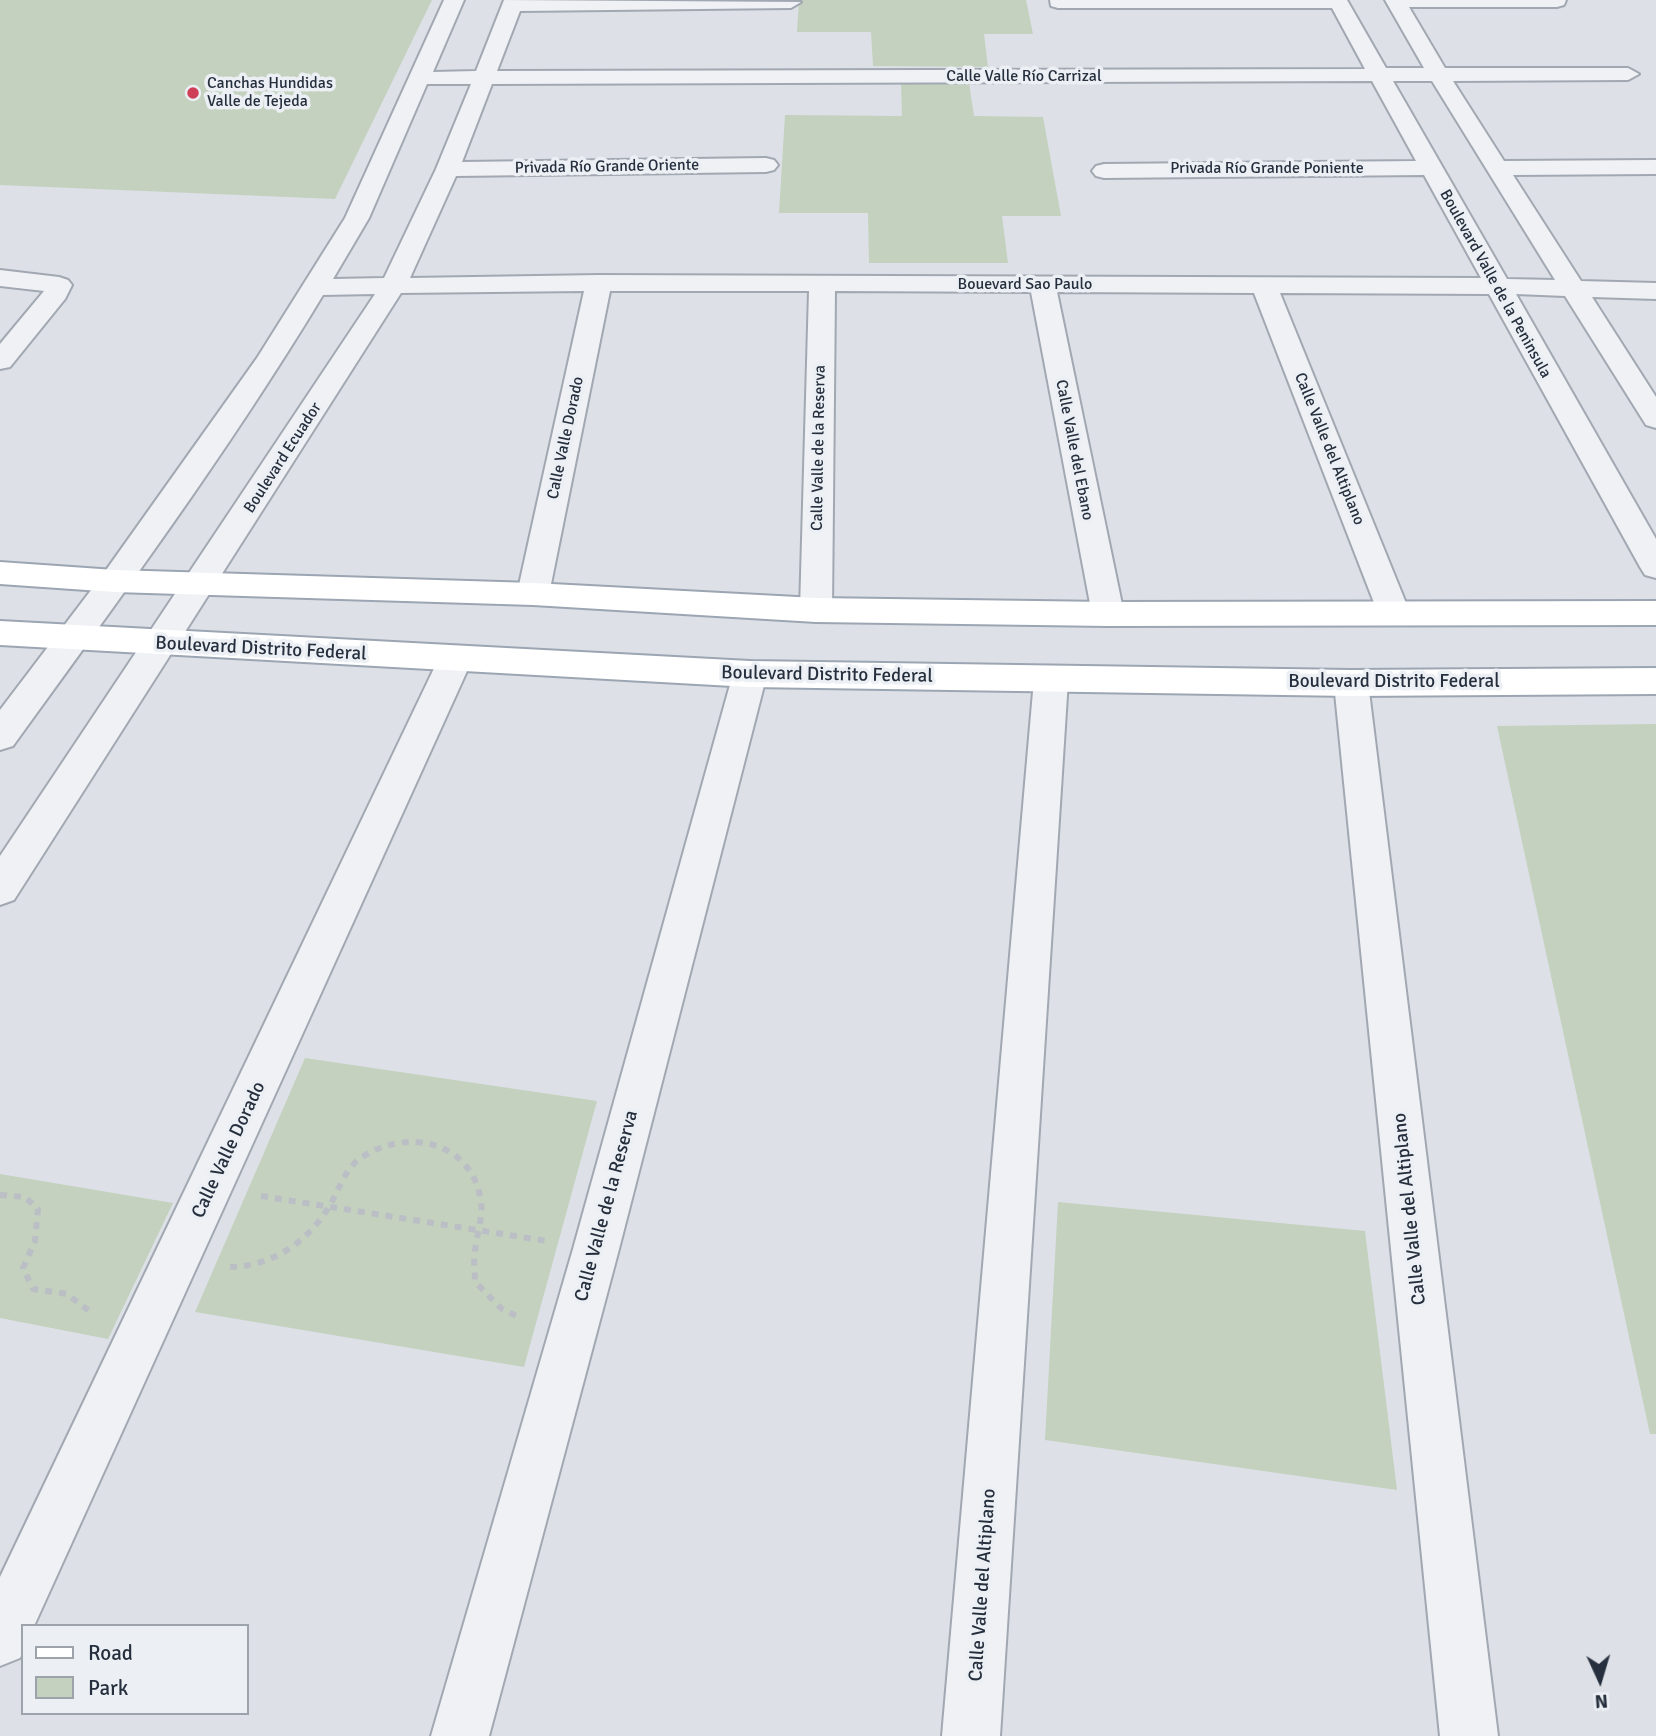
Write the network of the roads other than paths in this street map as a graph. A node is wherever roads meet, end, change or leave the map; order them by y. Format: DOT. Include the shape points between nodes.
graph roads {
  1 [pos="454,0"];
  2 [pos="1395,0"];
  3 [pos="1337,1"];
  4 [pos="1557,1"];
  5 [pos="514,2"];
  6 [pos="791,2"];
  7 [pos="1058,2"];
  8 [pos="1628,74"];
  9 [pos="1439,76"];
  10 [pos="484,77"];
  11 [pos="1379,77"];
  12 [pos="419,78"];
  13 [pos="766,165"];
  14 [pos="1656,167"];
  15 [pos="1430,168"];
  16 [pos="1499,168"];
  17 [pos="448,169"];
  18 [pos="1104,171"];
  19 [pos="0,278"];
  20 [pos="599,283"];
  21 [pos="394,285"];
  22 [pos="822,285"];
  23 [pos="1043,285"];
  24 [pos="1264,286"];
  25 [pos="1495,286"];
  26 [pos="1573,287"];
  27 [pos="315,288"];
  28 [pos="1656,291"];
  29 [pos="0,361"];
  30 [pos="1656,419"];
  31 [pos="1656,568"];
  32 [pos="0,573"];
  33 [pos="115,581"];
  34 [pos="203,582"];
  35 [pos="533,594"];
  36 [pos="816,610"];
  37 [pos="1394,613"];
  38 [pos="1656,613"];
  39 [pos="1108,614"];
  40 [pos="0,633"];
  41 [pos="71,638"];
  42 [pos="158,644"];
  43 [pos="455,660"];
  44 [pos="750,674"];
  45 [pos="1051,680"];
  46 [pos="1656,681"];
  47 [pos="1351,682"];
  48 [pos="0,736"];
  49 [pos="0,888"];
  50 [pos="0,1638"];
  51 [pos="460,1736"];
  52 [pos="971,1736"];
  53 [pos="1469,1736"];
  1 -- 12 [label="street"];
  2 -- 4 [label="street"];
  2 -- 9 [label="street"];
  3 -- 7 [label="street"];
  3 -- 11 [label="street, Boulevard Valle de la Peninsula"];
  5 -- 6 [label="street"];
  5 -- 10 [label="street, Boulevard Ecuador"];
  8 -- 9 [label="street, Calle Valle Río Carrizal"];
  9 -- 11 [label="street, Calle Valle Río Carrizal"];
  9 -- 16 [label="street"];
  10 -- 11 [label="street, Calle Valle Río Carrizal"];
  10 -- 12 [label="street, Calle Valle Río Carrizal"];
  10 -- 17 [label="street, Boulevard Ecuador"];
  11 -- 15 [label="street, Boulevard Valle de la Peninsula"];
  12 -- 27 [label="street" via="357,218"];
  13 -- 17 [label="street, Privada Río Grande Oriente"];
  14 -- 16 [label="street"];
  15 -- 18 [label="street, Privada Río Grande Poniente"];
  15 -- 25 [label="street, Boulevard Valle de la Peninsula"];
  16 -- 26 [label="street"];
  17 -- 21 [label="street, Boulevard Ecuador"];
  19 -- 29 [label="street" via="59,285"];
  20 -- 21 [label="street, Bouevard Sao Paulo"];
  20 -- 22 [label="street, Bouevard Sao Paulo"];
  20 -- 35 [label="street, Calle Valle Dorado"];
  21 -- 27 [label="street, Bouevard Sao Paulo"];
  21 -- 34 [label="street, Boulevard Ecuador"];
  22 -- 23 [label="street, Bouevard Sao Paulo"];
  22 -- 36 [label="street, Calle Valle de la Reserva"];
  23 -- 24 [label="street, Bouevard Sao Paulo"];
  23 -- 39 [label="street, Calle Valle del Ebano"];
  24 -- 25 [label="street, Bouevard Sao Paulo"];
  24 -- 37 [label="street, Calle Valle del Altiplano"];
  25 -- 26 [label="street, Bouevard Sao Paulo"];
  25 -- 31 [label="street, Boulevard Valle de la Peninsula"];
  26 -- 28 [label="street, Bouevard Sao Paulo"];
  26 -- 30 [label="street"];
  27 -- 33 [label="street"];
  32 -- 33 [label="main road"];
  33 -- 34 [label="main road"];
  33 -- 41 [label="street"];
  34 -- 35 [label="main road"];
  34 -- 42 [label="street, Boulevard Ecuador"];
  35 -- 36 [label="main road"];
  36 -- 39 [label="main road"];
  37 -- 38 [label="main road"];
  37 -- 39 [label="main road"];
  40 -- 41 [label="main road, Boulevard Distrito Federal"];
  41 -- 42 [label="main road, Boulevard Distrito Federal"];
  41 -- 48 [label="street"];
  42 -- 43 [label="main road, Boulevard Distrito Federal"];
  42 -- 49 [label="street, Boulevard Ecuador"];
  43 -- 44 [label="main road, Boulevard Distrito Federal"];
  43 -- 50 [label="street, Calle Valle Dorado"];
  44 -- 45 [label="main road, Boulevard Distrito Federal"];
  44 -- 51 [label="street, Calle Valle de la Reserva"];
  45 -- 47 [label="main road, Boulevard Distrito Federal"];
  45 -- 52 [label="street, Calle Valle del Altiplano"];
  46 -- 47 [label="main road, Boulevard Distrito Federal"];
  47 -- 53 [label="street, Calle Valle del Altiplano"];
}
